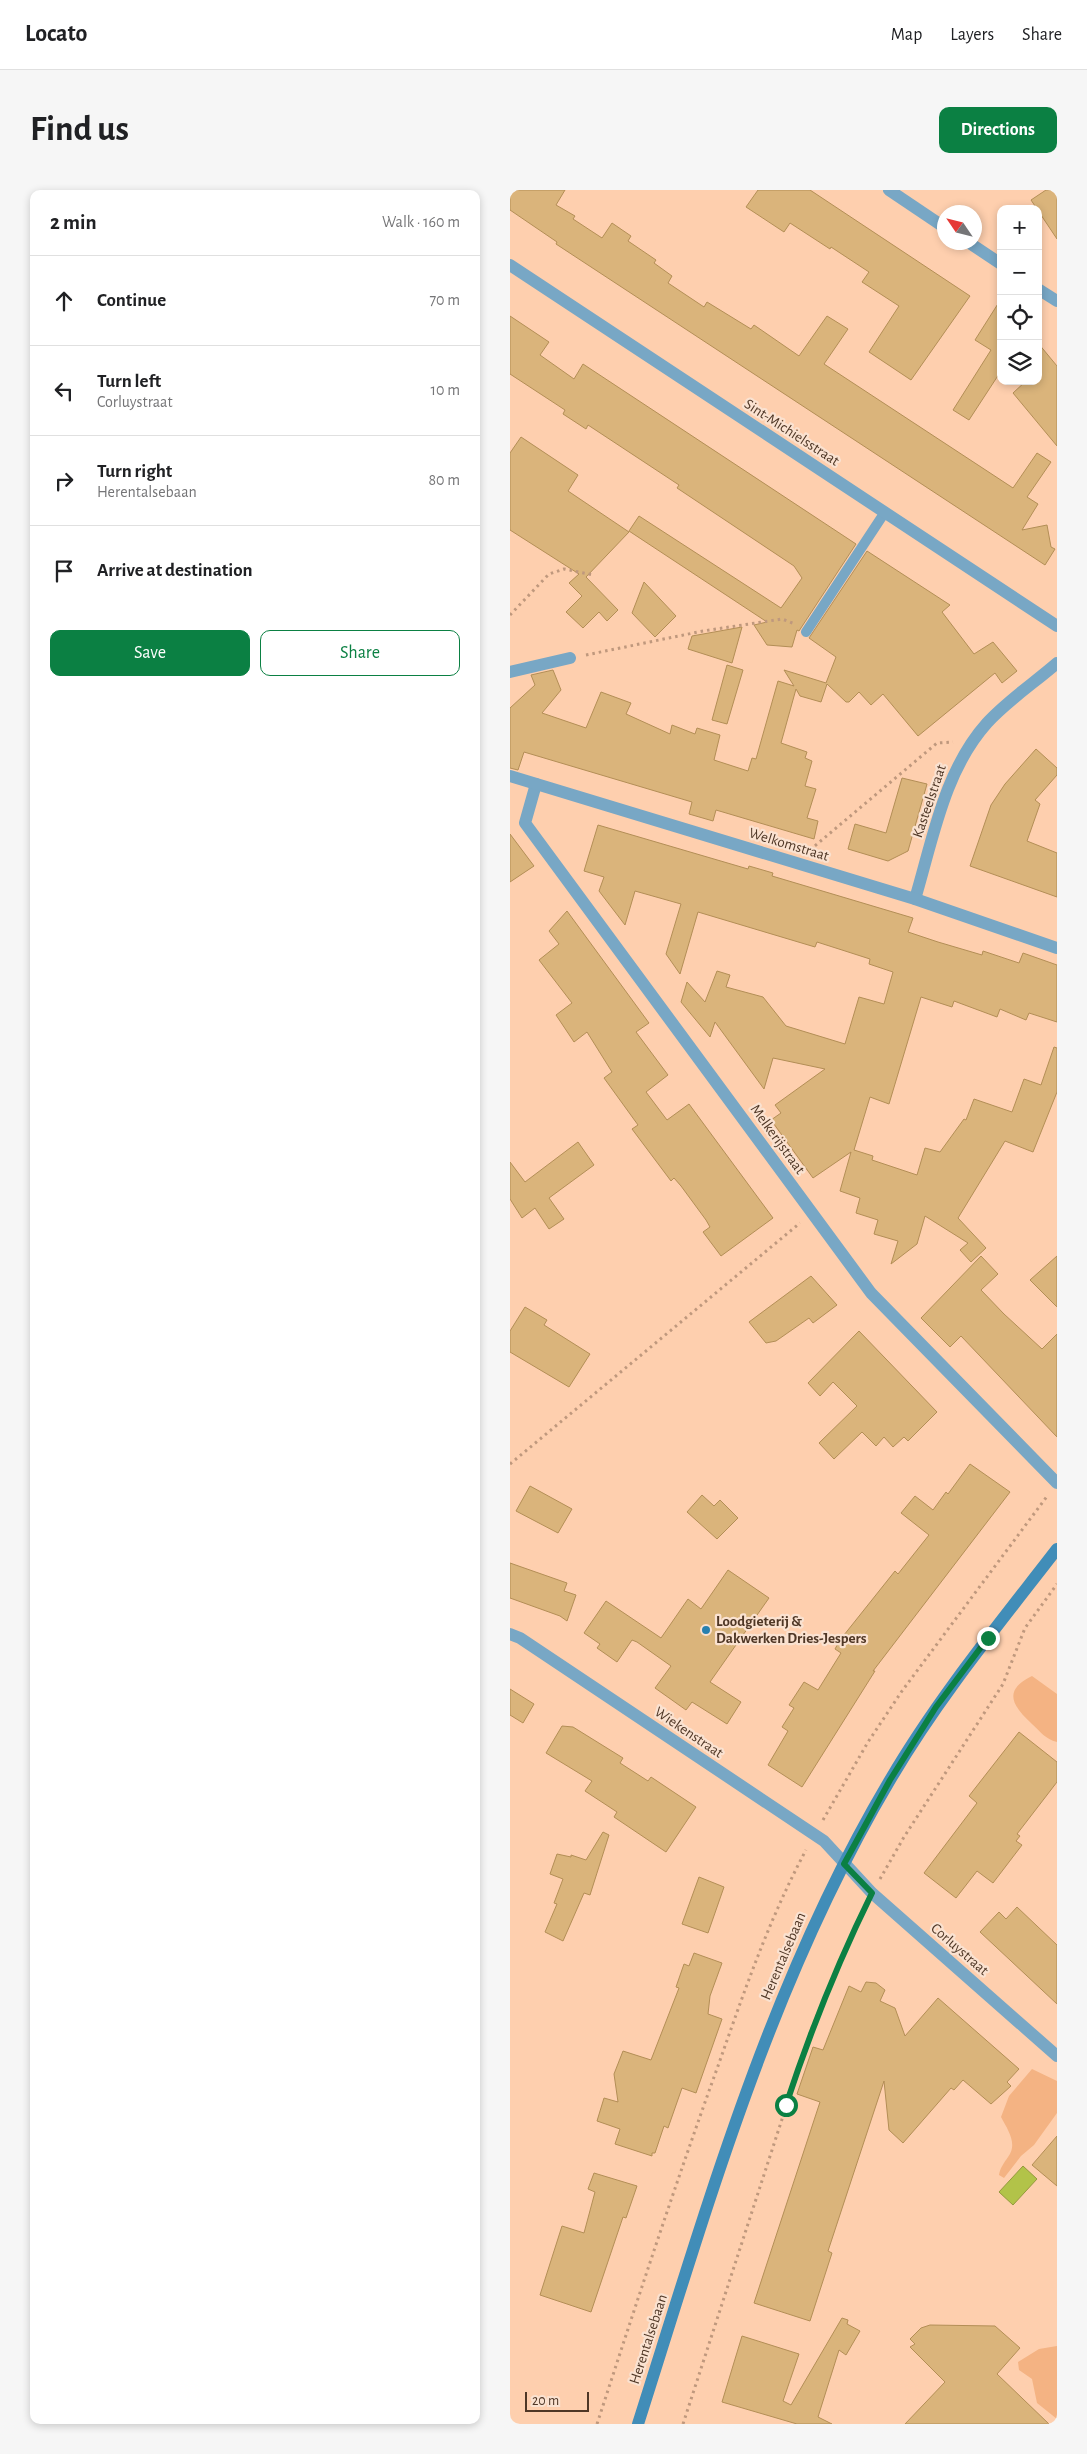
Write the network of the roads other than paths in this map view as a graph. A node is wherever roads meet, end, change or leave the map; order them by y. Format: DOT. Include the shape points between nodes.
graph roads {
  1 [pos="889,190"];
  2 [pos="937,222"];
  3 [pos="980,250"];
  4 [pos="997,261"];
  5 [pos="510,265"];
  6 [pos="1042,291"];
  7 [pos="1057,301"];
  8 [pos="885,512"];
  9 [pos="1057,626"];
  10 [pos="806,632"];
  11 [pos="570,658"];
  12 [pos="1057,663"];
  13 [pos="510,672"];
  14 [pos="510,776"];
  15 [pos="536,784"];
  16 [pos="915,899"];
  17 [pos="1057,948"];
  18 [pos="1057,1483"];
  19 [pos="1057,1549"];
  20 [pos="510,1634"];
  21 [pos="844,1864"];
  22 [pos="1057,2056"];
  23 [pos="638,2424"];
  1 -- 2 [label="street"];
  3 -- 4 [label="street"];
  5 -- 8 [label="street, Sint-Michielsstraat"];
  6 -- 7 [label="street"];
  8 -- 9 [label="street, Sint-Michielsstraat"];
  8 -- 10 [label="lane"];
  11 -- 13 [label="street"];
  12 -- 16 [label="street, Kasteelstraat" via="988,722 973,741 946,794"];
  14 -- 15 [label="street, Welkomstraat"];
  15 -- 16 [label="street, Welkomstraat"];
  15 -- 18 [label="street, Melkerijstraat" via="525,823 871,1293"];
  16 -- 17 [label="street, Welkomstraat"];
  19 -- 21 [label="main road, Herentalsebaan" via="936,1707 890,1780"];
  20 -- 21 [label="street, Wiekenstraat" via="824,1841"];
  21 -- 22 [label="street, Corluystraat" via="872,1893"];
  21 -- 23 [label="main road, Herentalsebaan" via="806,1939 762,2048"];
}
